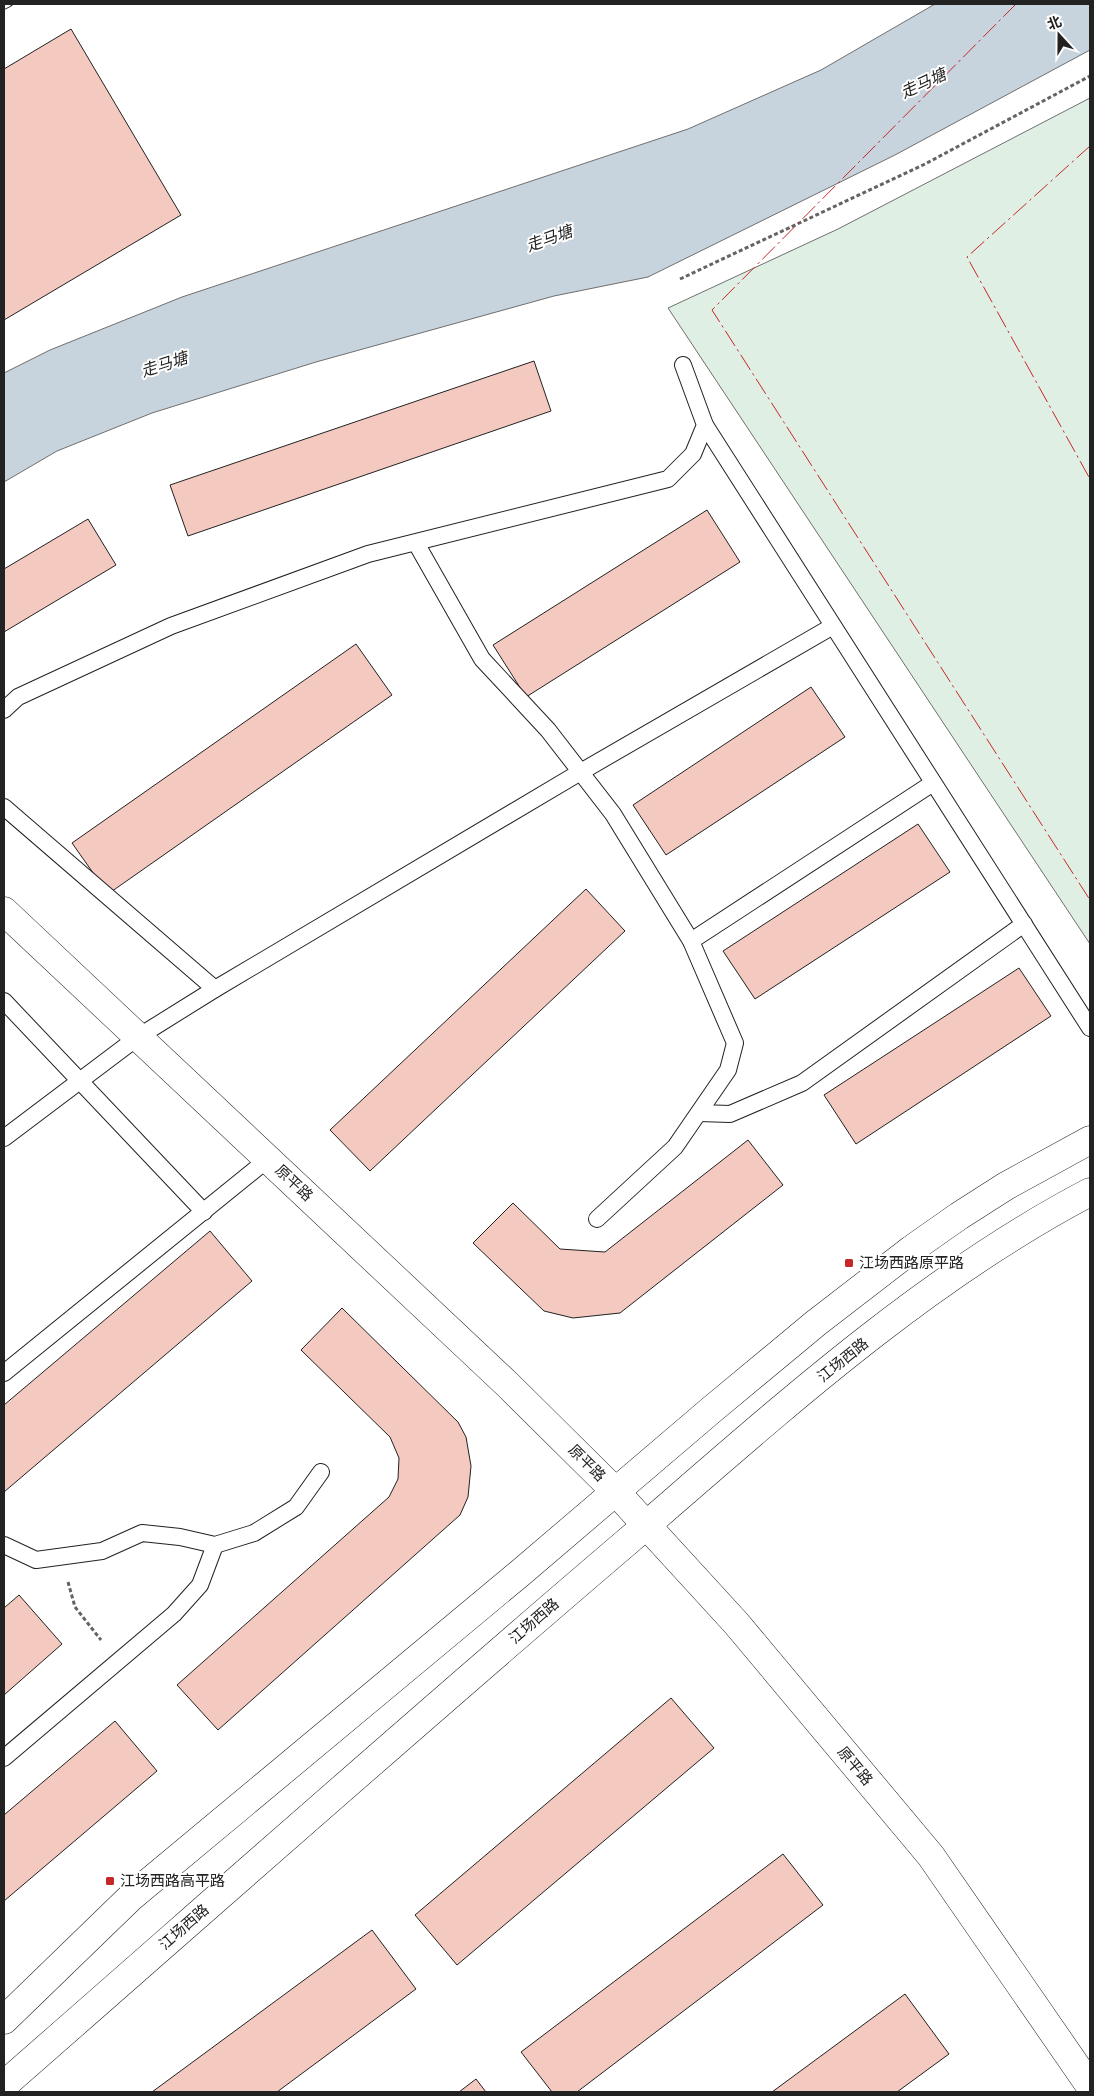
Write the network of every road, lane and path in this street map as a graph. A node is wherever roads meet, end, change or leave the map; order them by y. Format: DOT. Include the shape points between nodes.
graph roads {
  1 [pos="1090,76"];
  2 [pos="680,279"];
  3 [pos="684,365"];
  4 [pos="705,425"];
  5 [pos="416,543"];
  6 [pos="833,626"];
  7 [pos="4,710"];
  8 [pos="581,772"];
  9 [pos="933,783"];
  10 [pos="4,807"];
  11 [pos="4,911"];
  12 [pos="1024,924"];
  13 [pos="691,941"];
  14 [pos="215,989"];
  15 [pos="4,1000"];
  16 [pos="1090,1028"];
  17 [pos="138,1037"];
  18 [pos="78,1081"];
  19 [pos="698,1113"];
  20 [pos="4,1138"];
  21 [pos="1090,1140"];
  22 [pos="268,1160"];
  23 [pos="1090,1192"];
  24 [pos="204,1212"];
  25 [pos="597,1218"];
  26 [pos="4,1373"];
  27 [pos="321,1472"];
  28 [pos="616,1492"];
  29 [pos="646,1525"];
  30 [pos="4,1545"];
  31 [pos="215,1545"];
  32 [pos="62,1557"];
  33 [pos="120,1660"];
  34 [pos="4,1758"];
  35 [pos="4,2020"];
  36 [pos="4,2085"];
  37 [pos="1090,2086"];
  1 -- 2 [label="path" via="925,164"];
  3 -- 4 [label="lane"];
  4 -- 5 [label="lane" via="693,454 668,479"];
  4 -- 6 [label="lane"];
  5 -- 7 [label="lane" via="368,554 171,626 18,697"];
  5 -- 8 [label="lane" via="482,659 548,730"];
  6 -- 8 [label="lane"];
  6 -- 9 [label="lane"];
  8 -- 13 [label="lane" via="613,814"];
  8 -- 14 [label="lane"];
  9 -- 12 [label="lane"];
  9 -- 13 [label="lane"];
  10 -- 14 [label="lane"];
  11 -- 17 [label="main road, 原平路"];
  12 -- 16 [label="lane"];
  12 -- 19 [label="lane" via="802,1083 730,1114"];
  13 -- 19 [label="lane" via="735,1042 728,1070"];
  14 -- 17 [label="lane"];
  15 -- 18 [label="lane"];
  17 -- 18 [label="lane"];
  17 -- 22 [label="main road, 原平路"];
  18 -- 20 [label="lane"];
  18 -- 24 [label="lane"];
  19 -- 25 [label="lane" via="675,1147"];
  21 -- 28 [label="main road" via="1006,1186 912,1249 816,1323"];
  22 -- 24 [label="lane"];
  22 -- 28 [label="main road, 原平路" via="508,1385"];
  23 -- 29 [label="main road, 江场西路" via="1022,1230 938,1285 844,1359"];
  24 -- 26 [label="lane"];
  27 -- 31 [label="lane" via="296,1507 254,1533"];
  28 -- 29 [label="main road, 原平路"];
  28 -- 35 [label="main road" via="131,1897"];
  29 -- 36 [label="main road, 江场西路"];
  29 -- 37 [label="main road, 原平路" via="736,1623 931,1856"];
  30 -- 32 [label="lane" via="36,1560"];
  31 -- 32 [label="lane" via="142,1533 102,1551"];
  31 -- 33 [label="lane" via="200,1585 174,1614"];
  32 -- 33 [label="path" via="75,1607"];
  33 -- 34 [label="lane"];
}
